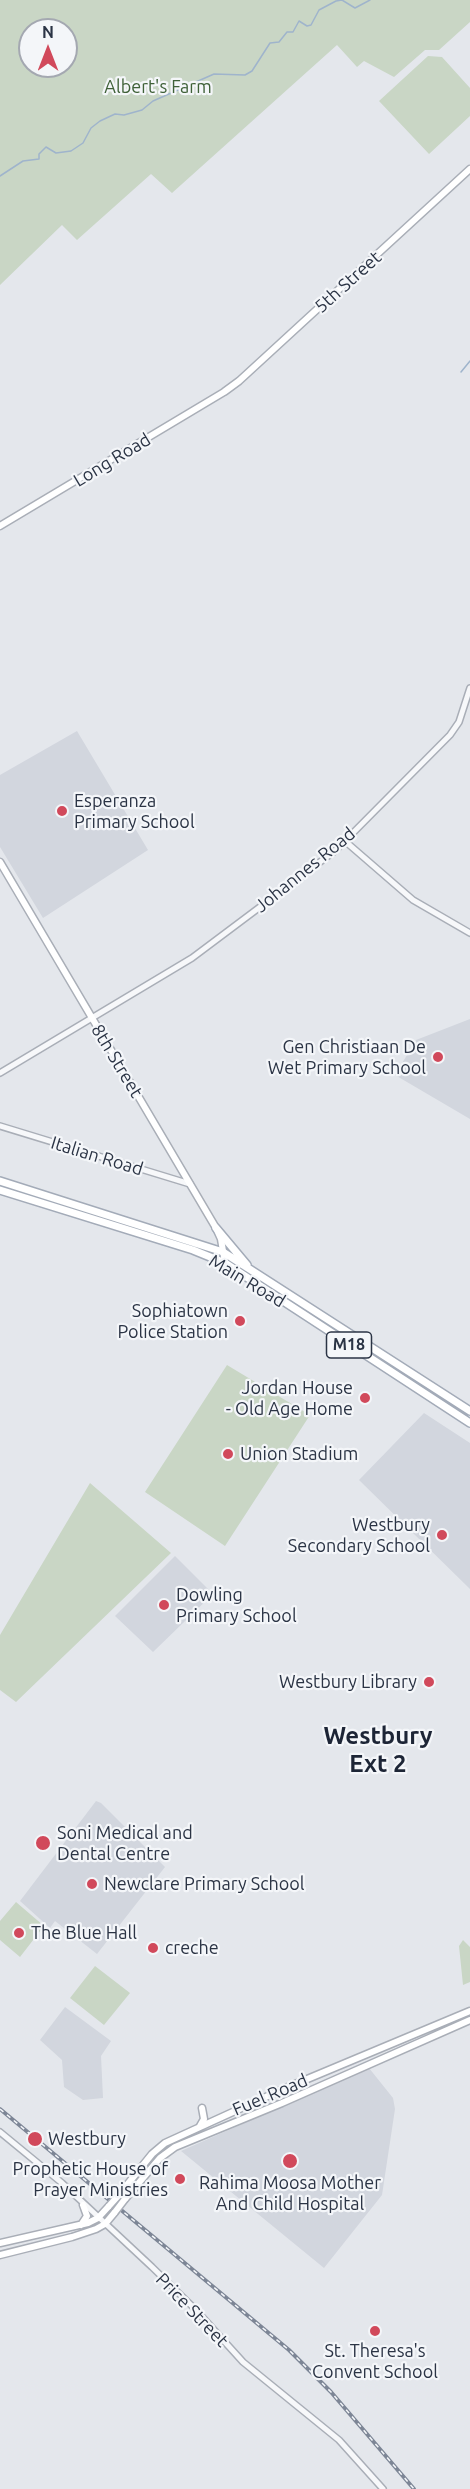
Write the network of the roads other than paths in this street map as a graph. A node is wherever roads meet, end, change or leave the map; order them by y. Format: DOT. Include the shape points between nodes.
graph roads {
  1 [pos="470,169"];
  2 [pos="225,392"];
  3 [pos="0,526"];
  4 [pos="470,688"];
  5 [pos="346,842"];
  6 [pos="0,862"];
  7 [pos="470,933"];
  8 [pos="92,1019"];
  9 [pos="0,1073"];
  10 [pos="1,1126"];
  11 [pos="0,1181"];
  12 [pos="190,1184"];
  13 [pos="0,1190"];
  14 [pos="218,1231"];
  15 [pos="207,1245"];
  16 [pos="223,1252"];
  17 [pos="225,1263"];
  18 [pos="250,1269"];
  19 [pos="470,1411"];
  20 [pos="470,1423"];
  21 [pos="470,2011"];
  22 [pos="470,2020"];
  23 [pos="202,2108"];
  24 [pos="200,2127"];
  25 [pos="0,2132"];
  26 [pos="83,2205"];
  27 [pos="98,2218"];
  28 [pos="105,2224"];
  29 [pos="81,2226"];
  30 [pos="0,2243"];
  31 [pos="0,2255"];
  32 [pos="383,2489"];
  1 -- 2 [label="main road, 5th Street"];
  2 -- 3 [label="main road, Long Road"];
  4 -- 5 [label="street, Johannes Road" via="459,722 450,735"];
  5 -- 7 [label="street" via="413,900"];
  5 -- 8 [label="street, Johannes Road" via="192,958"];
  6 -- 8 [label="main road, 8th Street"];
  8 -- 9 [label="street, Johannes Road"];
  8 -- 12 [label="main road, 8th Street"];
  10 -- 12 [label="street, Italian Road"];
  11 -- 15 [label="main road, Main Road / M18"];
  12 -- 14 [label="main road, 8th Street"];
  13 -- 17 [label="main road, Main Road / M18"];
  14 -- 15 [label="main road" via="216,1242"];
  14 -- 16 [label="main road, 8th Street"];
  14 -- 18 [label="main road"];
  15 -- 16 [label="main road, Main Road / M18"];
  16 -- 17 [label="main road, 8th Street"];
  16 -- 18 [label="main road, Main Road / M18"];
  17 -- 20 [label="main road, Main Road / M18"];
  18 -- 19 [label="main road, Main Road / M18"];
  21 -- 24 [label="main road, Fuel Road"];
  22 -- 28 [label="main road, Fuel Road, bridge" via="175,2147 155,2163"];
  23 -- 24 [label="main road" via="204,2119"];
  24 -- 27 [label="main road, Fuel Road, bridge" via="161,2146"];
  25 -- 26 [label="street, Price Street"];
  26 -- 27 [label="street, Price Street"];
  26 -- 29 [label="main road" via="87,2218"];
  27 -- 28 [label="street, Price Street"];
  27 -- 29 [label="main road"];
  28 -- 31 [label="main road" via="72,2237"];
  28 -- 32 [label="street, Price Street" via="195,2309 243,2362 339,2440"];
  29 -- 30 [label="main road"];
}
